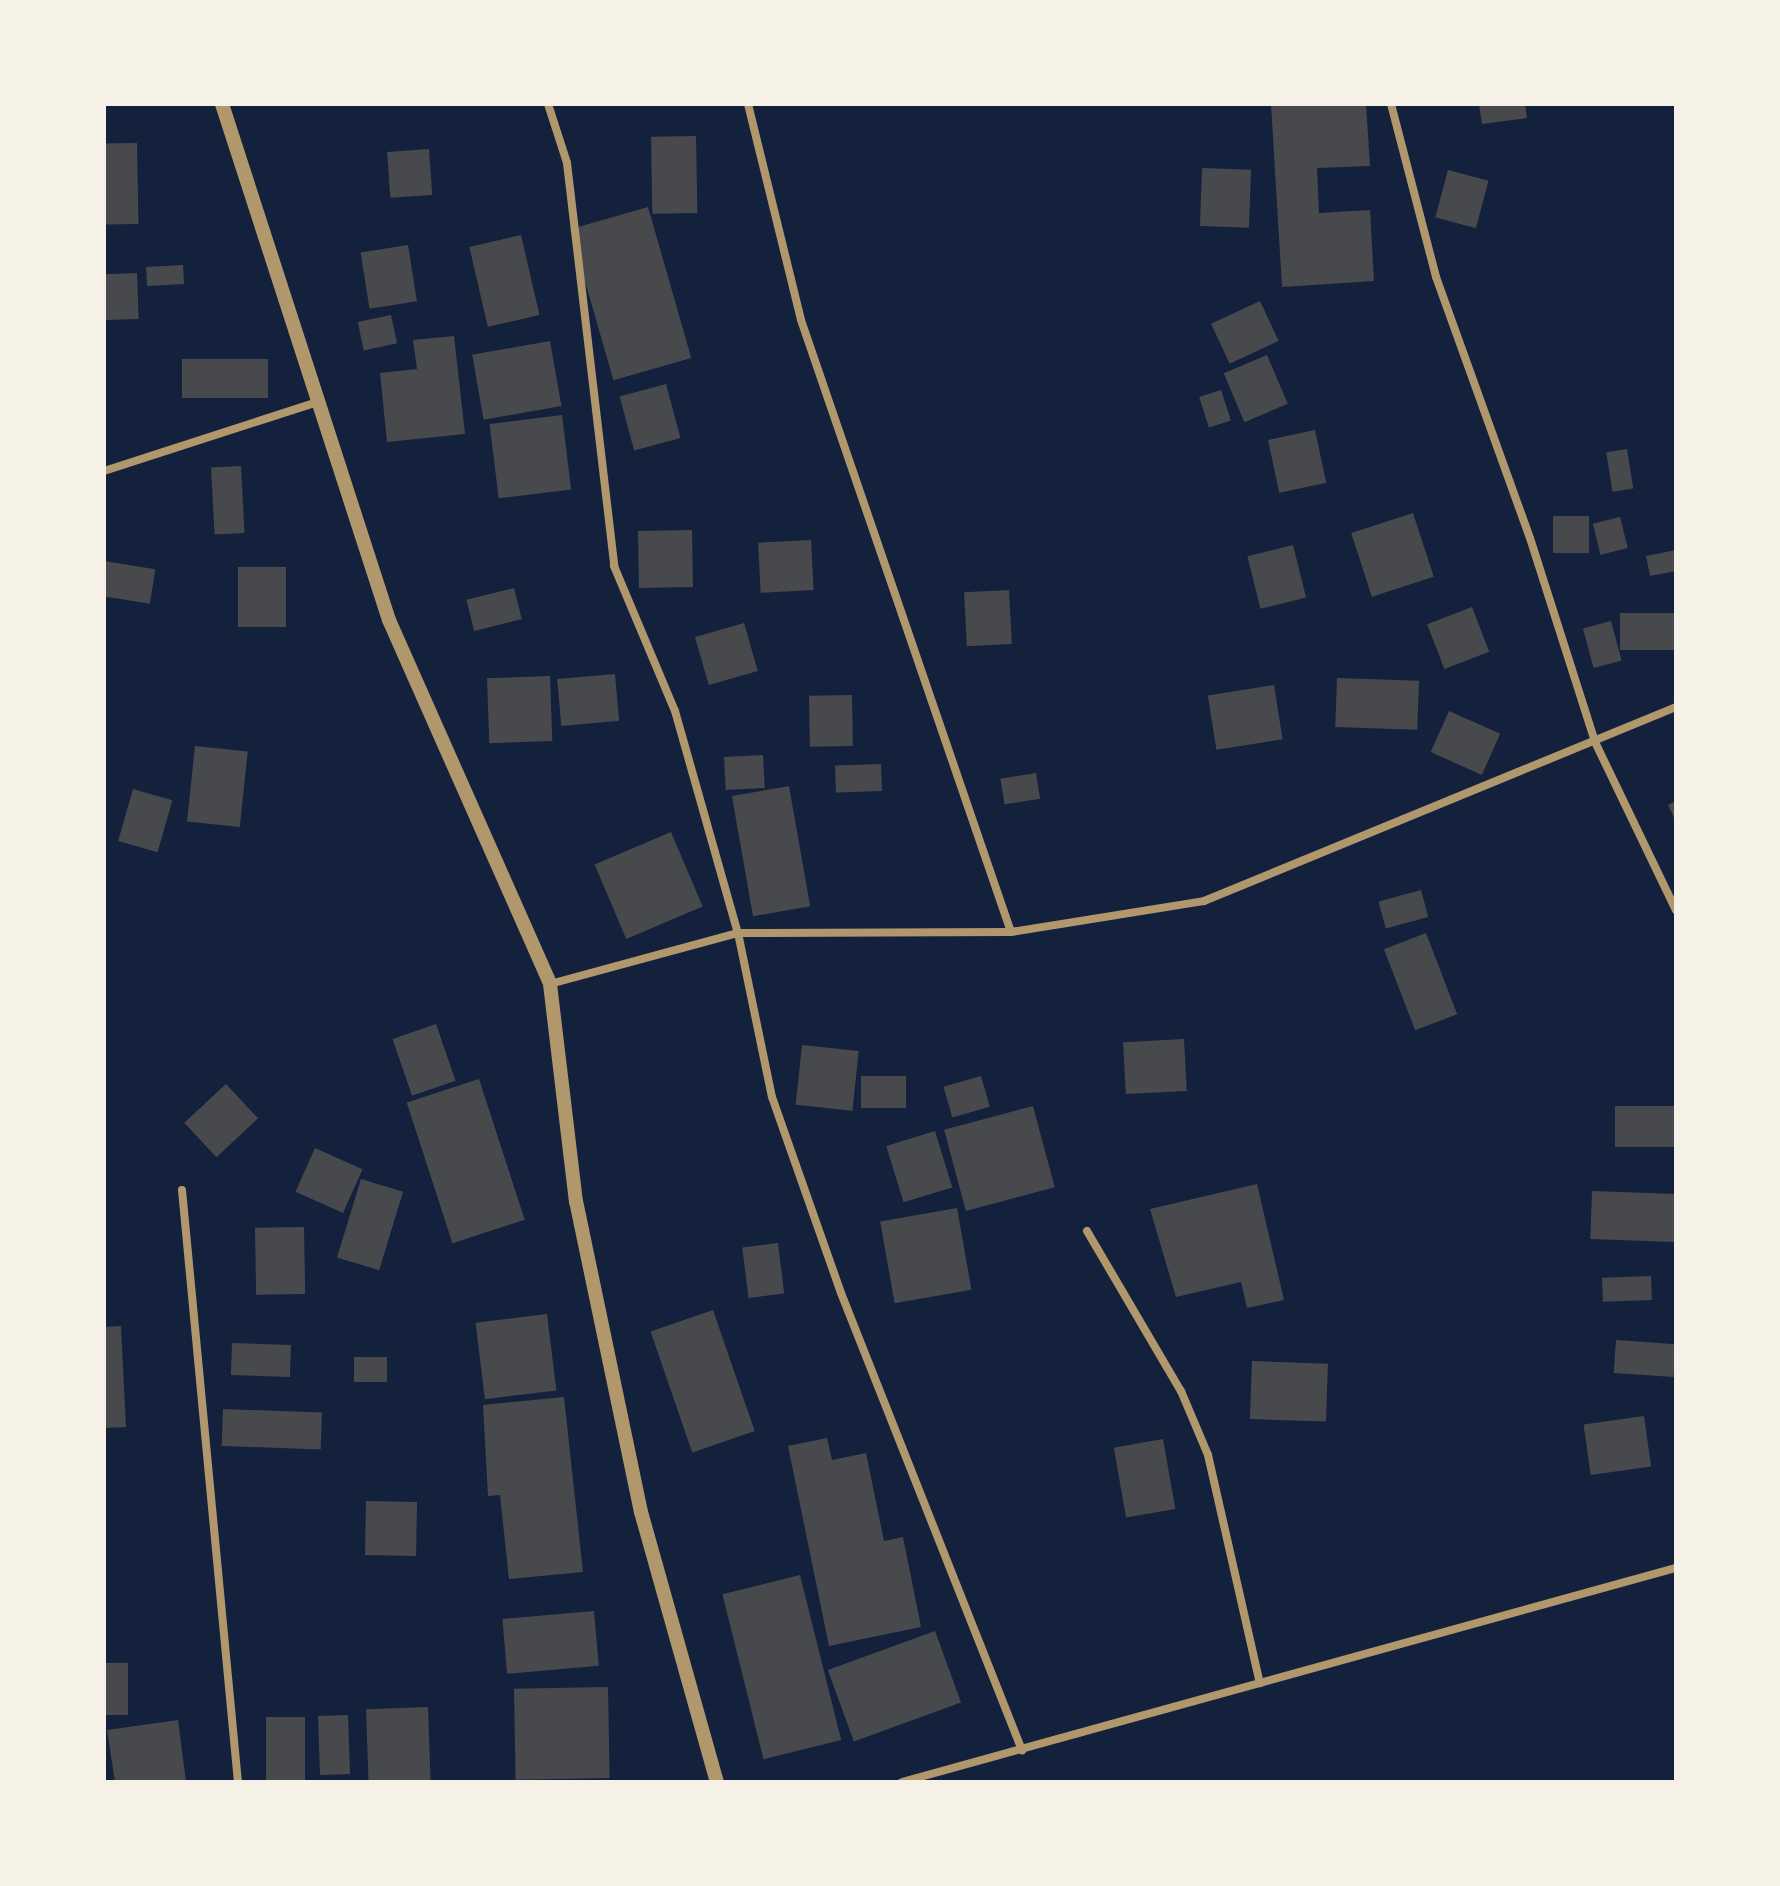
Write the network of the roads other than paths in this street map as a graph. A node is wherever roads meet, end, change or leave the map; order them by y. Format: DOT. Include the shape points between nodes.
graph roads {
  1 [pos="222,104"];
  2 [pos="548,104"];
  3 [pos="748,104"];
  4 [pos="1391,104"];
  5 [pos="317,402"];
  6 [pos="104,471"];
  7 [pos="1676,707"];
  8 [pos="1595,742"];
  9 [pos="1676,910"];
  10 [pos="1011,932"];
  11 [pos="738,933"];
  12 [pos="550,984"];
  13 [pos="182,1190"];
  14 [pos="1087,1231"];
  15 [pos="1676,1568"];
  16 [pos="1260,1683"];
  17 [pos="1022,1751"];
  18 [pos="238,1782"];
  19 [pos="717,1782"];
  20 [pos="902,1782"];
  1 -- 5 [label="street"];
  2 -- 11 [label="street" via="567,163 614,566 675,711"];
  3 -- 10 [label="street" via="801,320"];
  4 -- 8 [label="street" via="1436,277 1530,538"];
  5 -- 6 [label="street"];
  5 -- 12 [label="street" via="389,620"];
  7 -- 8 [label="street"];
  8 -- 9 [label="street"];
  8 -- 10 [label="street" via="1204,901"];
  10 -- 11 [label="street"];
  11 -- 12 [label="street"];
  11 -- 17 [label="street" via="777,1112 841,1293"];
  12 -- 19 [label="street" via="576,1201 641,1512"];
  13 -- 18 [label="street"];
  14 -- 16 [label="street" via="1181,1391 1208,1455"];
  15 -- 16 [label="street"];
  16 -- 17 [label="street"];
  17 -- 20 [label="street"];
}
